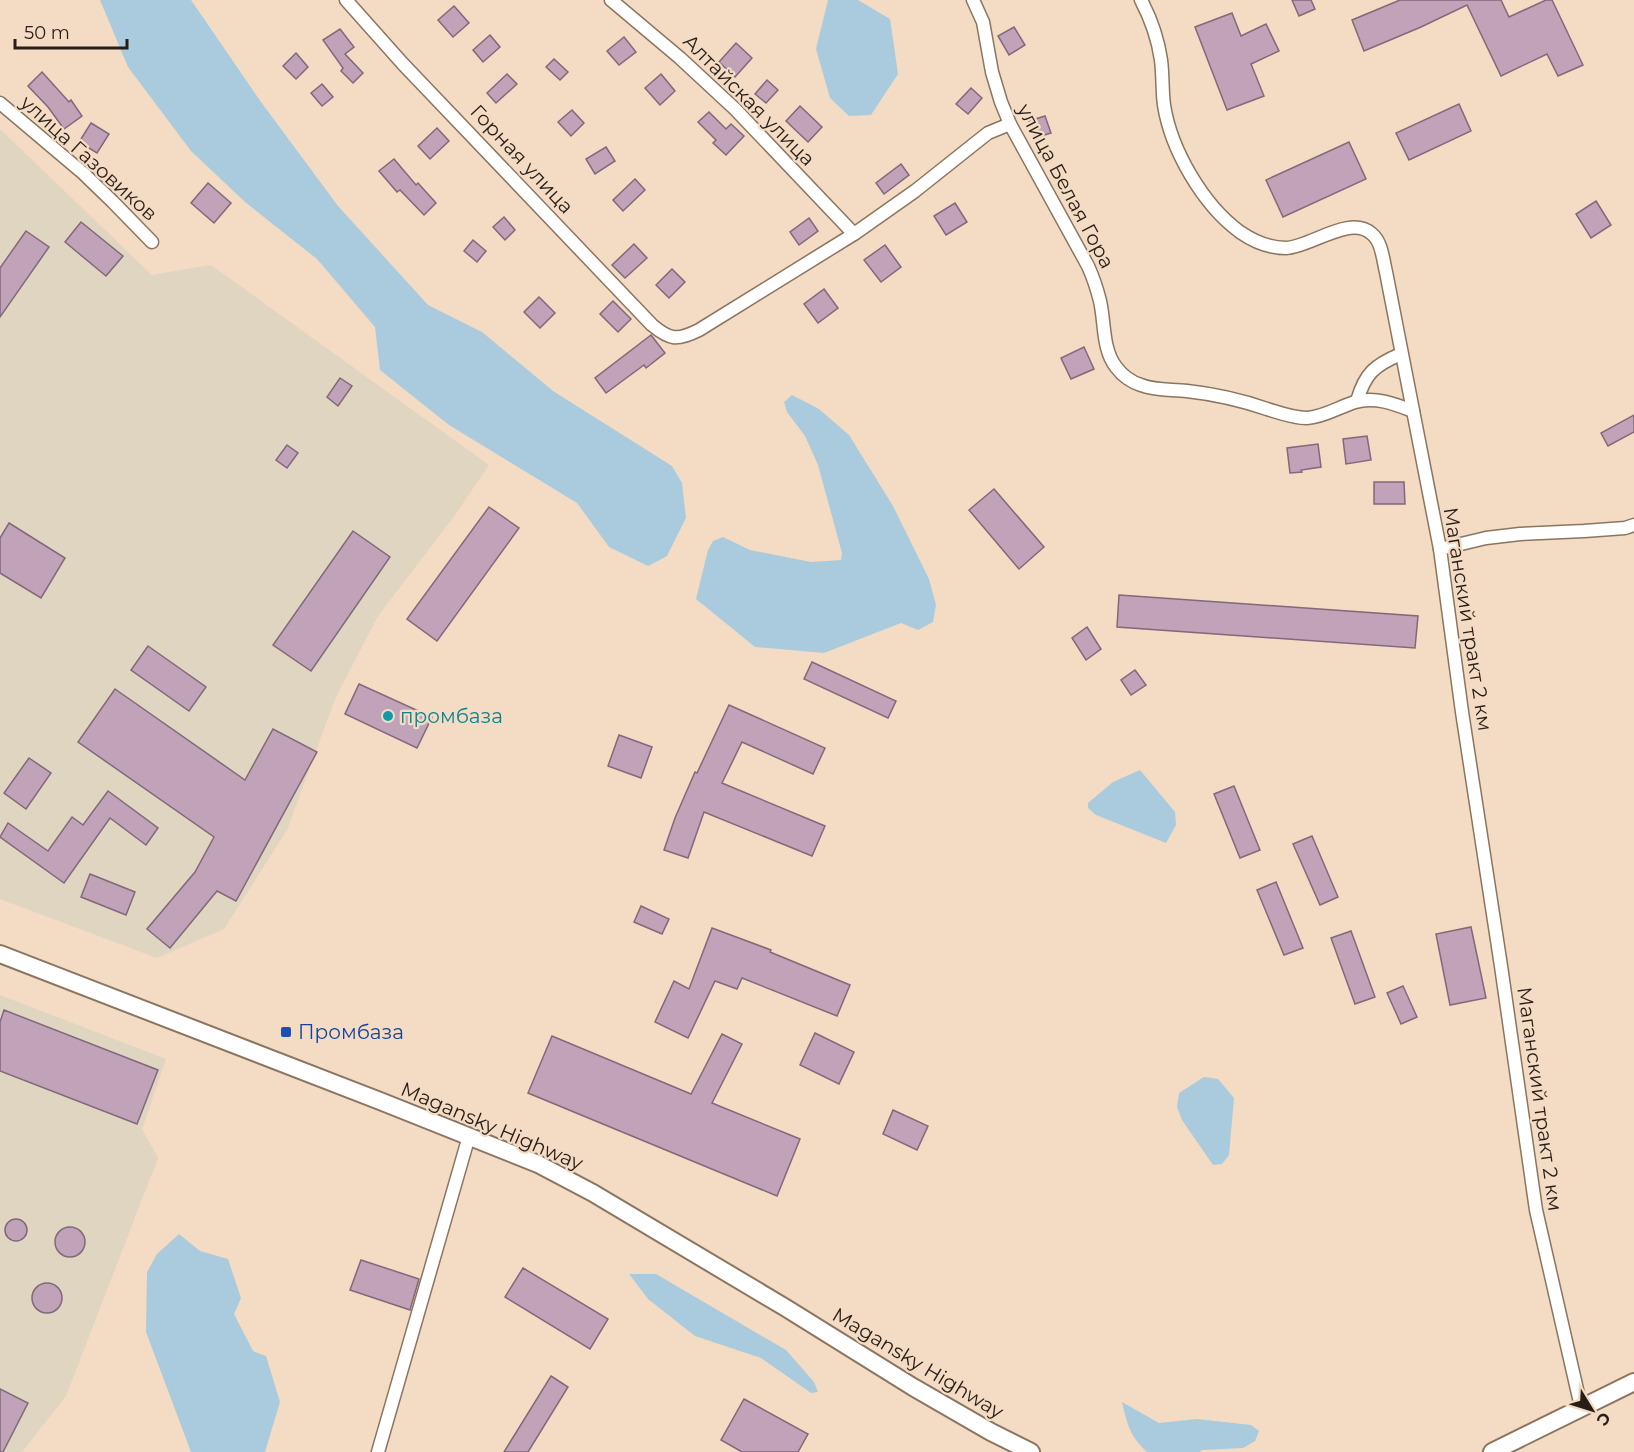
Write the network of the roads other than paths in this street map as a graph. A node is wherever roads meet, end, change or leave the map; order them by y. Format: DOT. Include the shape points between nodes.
graph roads {
  1 [pos="346,0"];
  2 [pos="611,0"];
  3 [pos="973,0"];
  4 [pos="1141,0"];
  5 [pos="0,103"];
  6 [pos="1010,124"];
  7 [pos="854,234"];
  8 [pos="152,242"];
  9 [pos="1401,354"];
  10 [pos="1358,401"];
  11 [pos="1413,411"];
  12 [pos="1634,525"];
  13 [pos="1440,549"];
  14 [pos="0,954"];
  15 [pos="469,1136"];
  16 [pos="1634,1382"];
  17 [pos="1581,1407"];
  18 [pos="378,1452"];
  19 [pos="1031,1452"];
  20 [pos="1492,1452"];
  1 -- 7 [label="street, Горная улица" via="662,334 685,337 699,330"];
  2 -- 7 [label="street, Алтайская улица" via="735,109"];
  3 -- 6 [label="street, улица Белая Гора" via="983,22 992,72"];
  4 -- 9 [label="street, Маганский тракт 2 км" via="1155,31 1164,106 1175,144 1200,189 1240,232 1271,246 1287,248 1344,228 1356,227 1372,234 1379,243"];
  5 -- 8 [label="street, улица Газовиков" via="113,201"];
  6 -- 7 [label="street" via="988,133"];
  6 -- 10 [label="street, улица Белая Гора" via="1088,266 1100,302 1108,356 1130,380 1156,389 1225,397 1308,418"];
  9 -- 10 [label="street" via="1370,373"];
  9 -- 11 [label="street, Маганский тракт 2 км"];
  10 -- 11 [label="street, улица Белая Гора" via="1376,400"];
  11 -- 13 [label="street, Маганский тракт 2 км"];
  12 -- 13 [label="street" via="1486,538"];
  13 -- 17 [label="street, Маганский тракт 2 км" via="1536,1210"];
  14 -- 15 [label="main road, Magansky Highway"];
  15 -- 18 [label="street"];
  15 -- 19 [label="main road, Magansky Highway" via="538,1164 592,1193 913,1387"];
  16 -- 17 [label="main road"];
  17 -- 20 [label="main road"];
}
